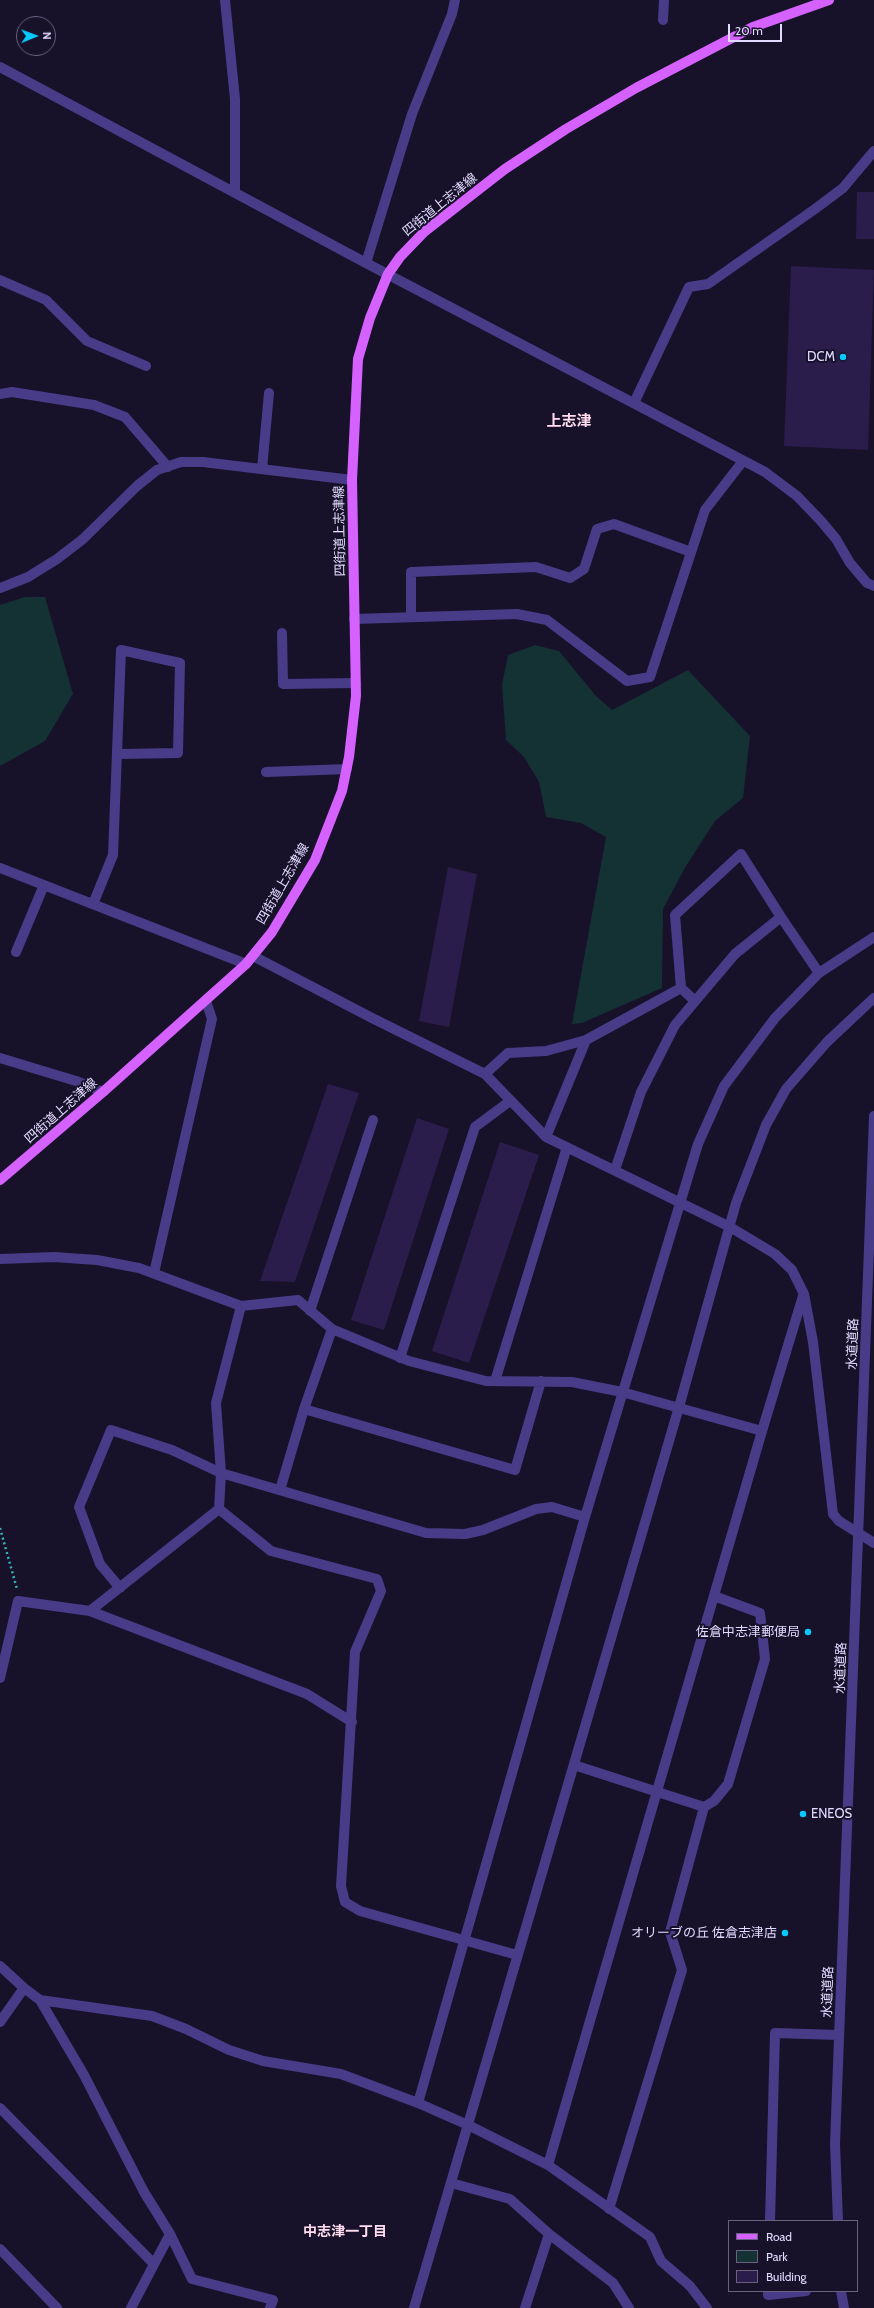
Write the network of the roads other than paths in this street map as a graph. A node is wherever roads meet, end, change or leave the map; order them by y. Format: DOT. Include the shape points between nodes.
graph roads {
  1 [pos="225,0"];
  2 [pos="455,0"];
  3 [pos="664,0"];
  4 [pos="829,0"];
  5 [pos="663,20"];
  6 [pos="0,67"];
  7 [pos="874,151"];
  8 [pos="235,192"];
  9 [pos="366,263"];
  10 [pos="388,274"];
  11 [pos="0,280"];
  12 [pos="146,366"];
  13 [pos="269,393"];
  14 [pos="0,394"];
  15 [pos="634,403"];
  16 [pos="743,461"];
  17 [pos="168,466"];
  18 [pos="262,469"];
  19 [pos="352,480"];
  20 [pos="691,552"];
  21 [pos="874,586"];
  22 [pos="0,588"];
  23 [pos="410,617"];
  24 [pos="354,619"];
  25 [pos="282,633"];
  26 [pos="356,683"];
  27 [pos="119,754"];
  28 [pos="347,769"];
  29 [pos="266,772"];
  30 [pos="0,868"];
  31 [pos="44,885"];
  32 [pos="93,904"];
  33 [pos="781,917"];
  34 [pos="874,937"];
  35 [pos="16,952"];
  36 [pos="253,956"];
  37 [pos="246,964"];
  38 [pos="819,973"];
  39 [pos="681,988"];
  40 [pos="874,998"];
  41 [pos="206,1001"];
  42 [pos="694,1001"];
  43 [pos="586,1040"];
  44 [pos="0,1058"];
  45 [pos="485,1074"];
  46 [pos="103,1092"];
  47 [pos="510,1101"];
  48 [pos="874,1116"];
  49 [pos="373,1120"];
  50 [pos="546,1137"];
  51 [pos="874,1145"];
  52 [pos="567,1147"];
  53 [pos="616,1170"];
  54 [pos="0,1180"];
  55 [pos="679,1203"];
  56 [pos="730,1227"];
  57 [pos="0,1259"];
  58 [pos="154,1273"];
  59 [pos="804,1294"];
  60 [pos="241,1306"];
  61 [pos="310,1311"];
  62 [pos="332,1330"];
  63 [pos="400,1358"];
  64 [pos="494,1381"];
  65 [pos="541,1381"];
  66 [pos="622,1392"];
  67 [pos="679,1407"];
  68 [pos="304,1409"];
  69 [pos="762,1431"];
  70 [pos="221,1474"];
  71 [pos="280,1490"];
  72 [pos="219,1509"];
  73 [pos="585,1518"];
  74 [pos="859,1535"];
  75 [pos="874,1544"];
  76 [pos="120,1588"];
  77 [pos="714,1596"];
  78 [pos="90,1612"];
  79 [pos="0,1678"];
  80 [pos="352,1722"];
  81 [pos="574,1765"];
  82 [pos="657,1792"];
  83 [pos="704,1808"];
  84 [pos="463,1940"];
  85 [pos="517,1955"];
  86 [pos="0,1966"];
  87 [pos="24,1988"];
  88 [pos="40,2000"];
  89 [pos="0,2022"];
  90 [pos="839,2035"];
  91 [pos="418,2103"];
  92 [pos="0,2108"];
  93 [pos="468,2125"];
  94 [pos="548,2165"];
  95 [pos="451,2183"];
  96 [pos="610,2209"];
  97 [pos="770,2220"];
  98 [pos="838,2220"];
  99 [pos="170,2234"];
  100 [pos="549,2234"];
  101 [pos="0,2249"];
  102 [pos="154,2264"];
  103 [pos="768,2292"];
  104 [pos="796,2292"];
  105 [pos="841,2292"];
  106 [pos="57,2308"];
  107 [pos="131,2308"];
  108 [pos="270,2308"];
  109 [pos="414,2308"];
  110 [pos="525,2308"];
  111 [pos="629,2308"];
  112 [pos="707,2308"];
  113 [pos="844,2308"];
  1 -- 8 [label="street" via="235,99"];
  2 -- 9 [label="street" via="452,14 412,114"];
  3 -- 5 [label="street"];
  4 -- 10 [label="main road, 四街道上志津線" via="753,27 636,88 566,129 505,169 424,232"];
  6 -- 8 [label="street"];
  7 -- 15 [label="street" via="843,188 708,284 689,287"];
  8 -- 9 [label="street"];
  9 -- 10 [label="street"];
  10 -- 15 [label="street"];
  10 -- 19 [label="main road, 四街道上志津線" via="370,318 358,359"];
  11 -- 12 [label="street" via="46,300 87,342"];
  13 -- 18 [label="street"];
  14 -- 17 [label="street" via="12,392 94,405 125,417"];
  15 -- 16 [label="street"];
  16 -- 20 [label="street" via="705,510"];
  16 -- 21 [label="street" via="765,472 797,496 836,539 867,584"];
  17 -- 18 [label="street" via="182,462 203,462"];
  17 -- 22 [label="street" via="157,470 137,486 84,539 57,559 28,578"];
  18 -- 19 [label="street"];
  19 -- 24 [label="main road, 四街道上志津線"];
  20 -- 23 [label="street" via="614,524 597,529 584,569 570,578 536,567 411,572"];
  20 -- 23 [label="street" via="650,677 627,681 547,620 517,614"];
  23 -- 24 [label="street"];
  24 -- 26 [label="main road, 四街道上志津線"];
  25 -- 26 [label="street" via="283,684"];
  26 -- 28 [label="main road, 四街道上志津線"];
  27 -- 27 [label="street" via="121,650 180,663 178,753"];
  27 -- 32 [label="street" via="113,855"];
  28 -- 29 [label="street"];
  28 -- 36 [label="main road, 四街道上志津線" via="342,791 315,860 272,932"];
  30 -- 31 [label="street"];
  31 -- 32 [label="street"];
  31 -- 35 [label="street"];
  32 -- 37 [label="street"];
  33 -- 38 [label="street"];
  33 -- 39 [label="street" via="742,854 675,915"];
  33 -- 42 [label="street" via="735,954"];
  34 -- 38 [label="street"];
  36 -- 37 [label="main road, 四街道上志津線"];
  36 -- 45 [label="street"];
  37 -- 41 [label="main road, 四街道上志津線"];
  38 -- 55 [label="street" via="775,1018 724,1086 698,1144"];
  39 -- 42 [label="street"];
  39 -- 43 [label="street"];
  40 -- 56 [label="street" via="827,1042 786,1089 766,1125 751,1161"];
  41 -- 46 [label="main road, 四街道上志津線"];
  41 -- 58 [label="street" via="212,1019"];
  42 -- 53 [label="street" via="675,1025 641,1092"];
  43 -- 45 [label="street" via="546,1051 508,1053"];
  43 -- 50 [label="street"];
  44 -- 46 [label="street"];
  45 -- 47 [label="street"];
  46 -- 54 [label="main road, 四街道上志津線"];
  47 -- 50 [label="street"];
  47 -- 63 [label="street" via="476,1127"];
  48 -- 51 [label="street, 水道道路"];
  49 -- 61 [label="street"];
  50 -- 52 [label="street"];
  51 -- 74 [label="street, 水道道路"];
  52 -- 53 [label="street"];
  52 -- 64 [label="street"];
  53 -- 55 [label="street"];
  55 -- 56 [label="street"];
  55 -- 66 [label="street"];
  56 -- 59 [label="street" via="775,1254 792,1270"];
  56 -- 67 [label="street"];
  57 -- 58 [label="street" via="54,1257 97,1260"];
  58 -- 60 [label="street"];
  59 -- 69 [label="street"];
  59 -- 74 [label="street" via="813,1342 833,1514"];
  60 -- 61 [label="street" via="298,1300"];
  60 -- 70 [label="street" via="216,1402"];
  61 -- 62 [label="street"];
  62 -- 63 [label="street"];
  62 -- 68 [label="street"];
  63 -- 64 [label="street"];
  64 -- 65 [label="street"];
  65 -- 66 [label="street" via="572,1382"];
  65 -- 68 [label="street" via="514,1470"];
  66 -- 67 [label="street"];
  66 -- 73 [label="street"];
  67 -- 69 [label="street"];
  67 -- 81 [label="street"];
  68 -- 71 [label="street"];
  69 -- 77 [label="street"];
  70 -- 71 [label="street"];
  70 -- 72 [label="street"];
  70 -- 76 [label="street" via="172,1450 111,1430 79,1507 100,1564"];
  71 -- 73 [label="street" via="435,1534 465,1534 483,1530 536,1509 552,1507"];
  72 -- 76 [label="street"];
  72 -- 80 [label="street" via="271,1551 377,1579 381,1591 355,1652"];
  73 -- 84 [label="street"];
  74 -- 75 [label="street"];
  74 -- 90 [label="street, 水道道路"];
  76 -- 78 [label="street"];
  77 -- 82 [label="street"];
  77 -- 83 [label="street" via="760,1613 765,1659 728,1784 714,1801"];
  78 -- 79 [label="street" via="18,1601"];
  78 -- 80 [label="street" via="307,1694"];
  80 -- 84 [label="street" via="341,1886 345,1902 360,1912"];
  81 -- 82 [label="street"];
  81 -- 85 [label="street"];
  82 -- 83 [label="street"];
  82 -- 94 [label="street"];
  83 -- 96 [label="street" via="670,1932 682,1970"];
  84 -- 85 [label="street"];
  84 -- 91 [label="street"];
  85 -- 93 [label="street"];
  86 -- 87 [label="street"];
  87 -- 88 [label="street"];
  87 -- 89 [label="street"];
  88 -- 91 [label="street" via="152,2016 229,2050 263,2061 340,2074"];
  88 -- 99 [label="street" via="84,2075 144,2192"];
  90 -- 97 [label="street" via="776,2033"];
  90 -- 98 [label="street, 水道道路" via="835,2144"];
  91 -- 93 [label="street"];
  92 -- 102 [label="street"];
  93 -- 94 [label="street"];
  93 -- 95 [label="street"];
  94 -- 96 [label="street"];
  95 -- 100 [label="street" via="510,2199"];
  95 -- 109 [label="street"];
  96 -- 112 [label="street" via="650,2237 661,2261 690,2286"];
  99 -- 102 [label="street"];
  99 -- 108 [label="street" via="192,2279 273,2300"];
  100 -- 110 [label="street"];
  100 -- 111 [label="street" via="613,2283"];
  101 -- 106 [label="street"];
  102 -- 107 [label="street"];
  103 -- 104 [label="street" via="768,2295"];
  105 -- 113 [label="street"];
}
